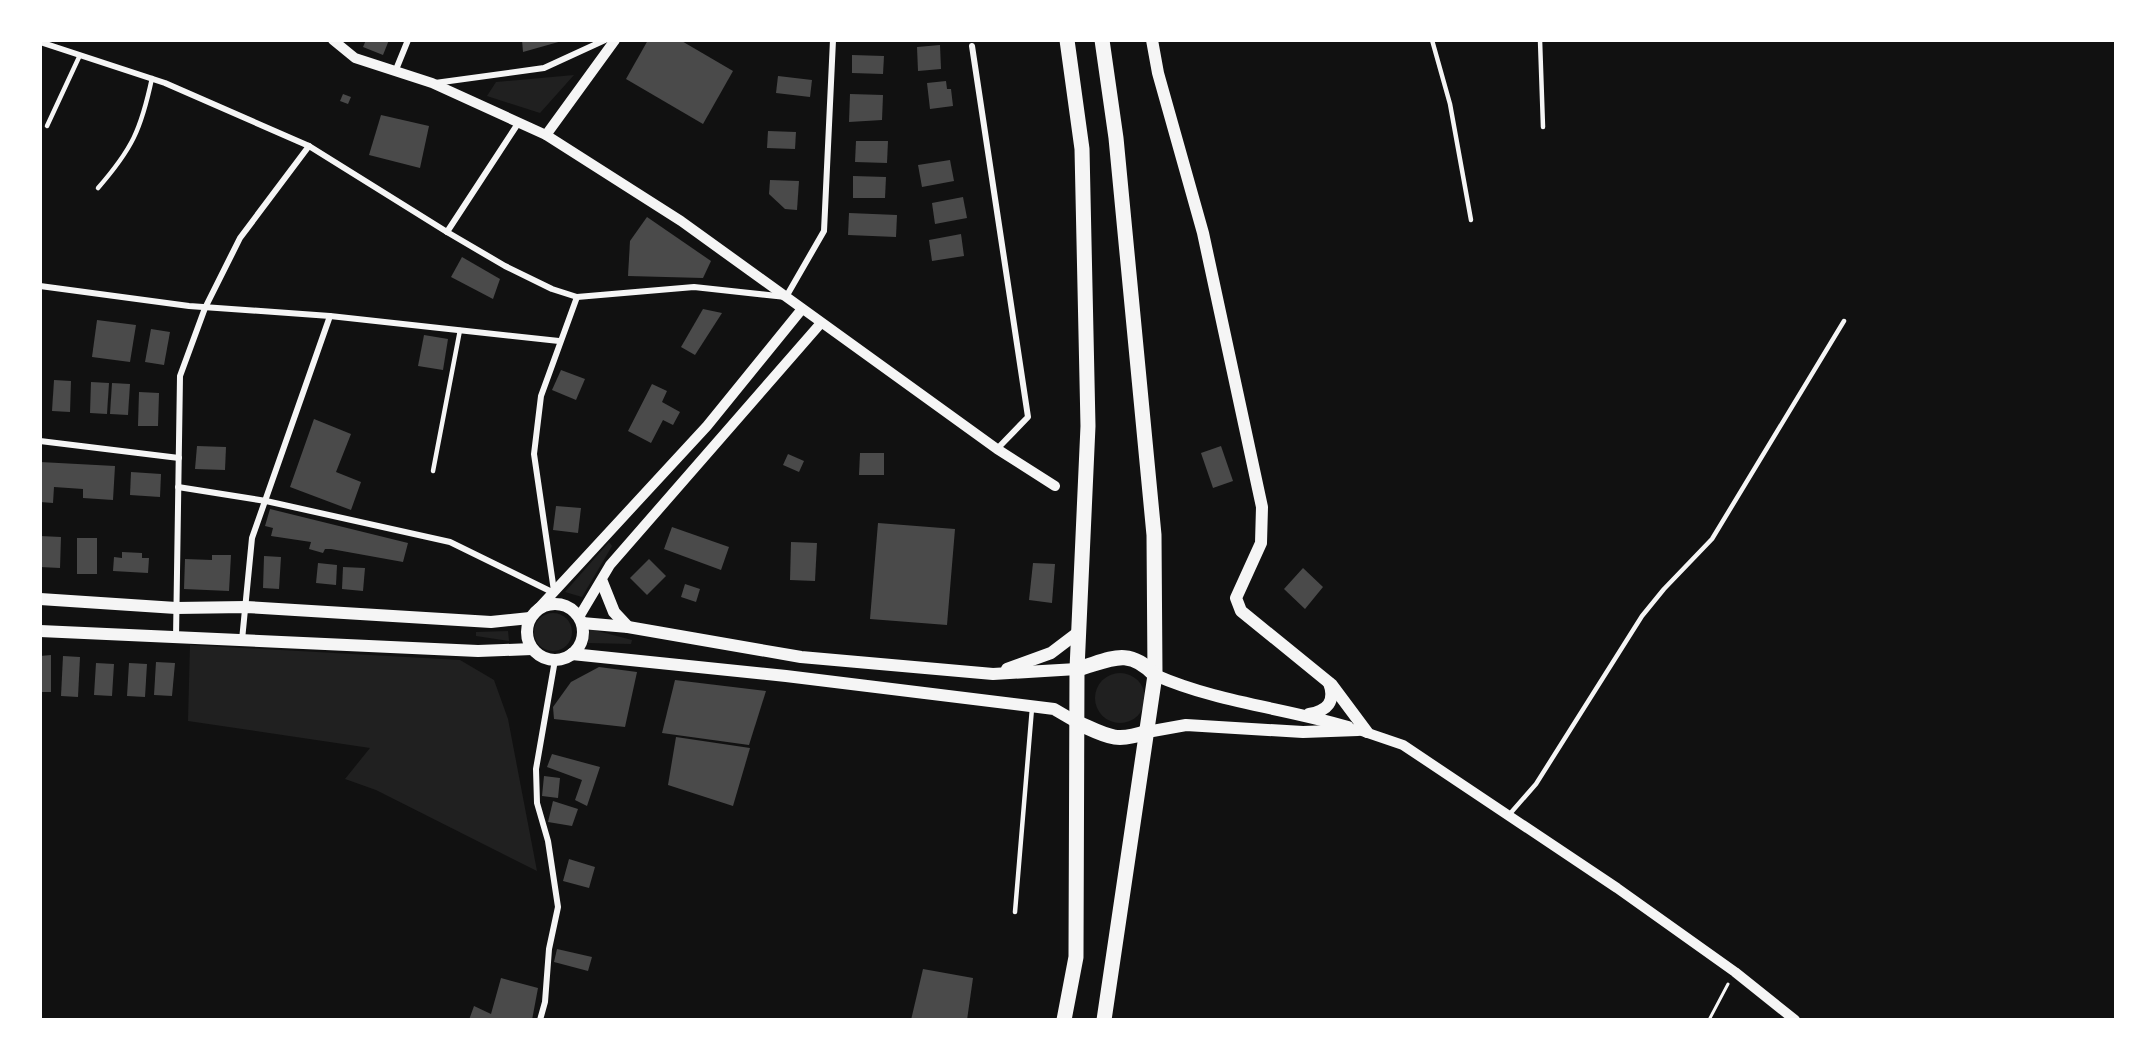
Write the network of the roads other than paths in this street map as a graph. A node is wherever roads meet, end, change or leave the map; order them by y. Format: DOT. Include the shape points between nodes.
graph roads {
  1 [pos="333,40"];
  2 [pos="408,40"];
  3 [pos="605,40"];
  4 [pos="615,40"];
  5 [pos="833,40"];
  6 [pos="1067,40"];
  7 [pos="1102,40"];
  8 [pos="1152,40"];
  9 [pos="1432,40"];
  10 [pos="1540,40"];
  11 [pos="40,42"];
  12 [pos="972,46"];
  13 [pos="80,55"];
  14 [pos="395,72"];
  15 [pos="152,78"];
  16 [pos="432,83"];
  17 [pos="519,121"];
  18 [pos="46,126"];
  19 [pos="1544,127"];
  20 [pos="546,135"];
  21 [pos="309,146"];
  22 [pos="98,188"];
  23 [pos="1471,220"];
  24 [pos="447,232"];
  25 [pos="40,286"];
  26 [pos="577,297"];
  27 [pos="786,297"];
  28 [pos="206,308"];
  29 [pos="802,309"];
  30 [pos="330,315"];
  31 [pos="1844,321"];
  32 [pos="821,323"];
  33 [pos="460,330"];
  34 [pos="559,341"];
  35 [pos="40,441"];
  36 [pos="997,449"];
  37 [pos="178,458"];
  38 [pos="433,471"];
  39 [pos="1055,486"];
  40 [pos="178,487"];
  41 [pos="266,501"];
  42 [pos="602,582"];
  43 [pos="555,593"];
  44 [pos="40,599"];
  45 [pos="246,607"];
  46 [pos="176,608"];
  47 [pos="534,613"];
  48 [pos="581,620"];
  49 [pos="628,627"];
  50 [pos="40,631"];
  51 [pos="1080,632"];
  52 [pos="176,638"];
  53 [pos="242,641"];
  54 [pos="532,649"];
  55 [pos="572,654"];
  56 [pos="555,660"];
  57 [pos="1077,669"];
  58 [pos="993,674"];
  59 [pos="1155,675"];
  60 [pos="1327,680"];
  61 [pos="1032,707"];
  62 [pos="1306,714"];
  63 [pos="1078,723"];
  64 [pos="1362,731"];
  65 [pos="1147,732"];
  66 [pos="1508,816"];
  67 [pos="1015,912"];
  68 [pos="540,1020"];
  69 [pos="1064,1020"];
  70 [pos="1104,1020"];
  71 [pos="1795,1020"];
  1 -- 14 [label="street" via="355,57"];
  2 -- 14 [label="street"];
  3 -- 16 [label="street" via="544,68"];
  4 -- 20 [label="street"];
  5 -- 27 [label="street" via="824,231"];
  6 -- 51 [label="highway" via="1082,149 1088,403"];
  7 -- 59 [label="highway" via="1116,138 1153,524"];
  8 -- 60 [label="main road" via="1203,233 1262,507 1261,543 1236,598 1241,611"];
  9 -- 23 [label="lane" via="1450,104"];
  10 -- 19 [label="lane"];
  11 -- 13 [label="street"];
  12 -- 36 [label="street" via="1028,417"];
  13 -- 15 [label="street"];
  13 -- 18 [label="lane"];
  14 -- 16 [label="street"];
  15 -- 21 [label="street"];
  15 -- 22 [label="lane" via="146,106 125,157"];
  16 -- 17 [label="street"];
  17 -- 20 [label="street"];
  17 -- 24 [label="street"];
  20 -- 27 [label="street" via="681,221"];
  21 -- 24 [label="street"];
  21 -- 28 [label="street" via="240,238"];
  24 -- 26 [label="street" via="536,283"];
  25 -- 28 [label="street"];
  26 -- 27 [label="street" via="694,287"];
  26 -- 34 [label="street"];
  27 -- 29 [label="street"];
  28 -- 30 [label="street"];
  28 -- 37 [label="street" via="180,376"];
  29 -- 32 [label="street"];
  29 -- 43 [label="street" via="707,426"];
  30 -- 33 [label="street"];
  30 -- 41 [label="street"];
  31 -- 66 [label="lane" via="1732,510 1712,539 1642,616 1536,784"];
  32 -- 36 [label="street"];
  32 -- 42 [label="street" via="610,565"];
  33 -- 34 [label="street"];
  33 -- 38 [label="lane"];
  34 -- 43 [label="street" via="541,396 534,454"];
  35 -- 37 [label="street"];
  36 -- 39 [label="street"];
  37 -- 40 [label="street"];
  40 -- 41 [label="street"];
  40 -- 46 [label="street"];
  41 -- 43 [label="street" via="450,542"];
  41 -- 45 [label="street" via="252,538"];
  42 -- 48 [label="street"];
  42 -- 49 [label="main road" via="614,612"];
  43 -- 47 [label="street"];
  44 -- 46 [label="main road"];
  45 -- 46 [label="main road"];
  45 -- 47 [label="main road" via="491,622"];
  45 -- 53 [label="street"];
  46 -- 52 [label="street"];
  47 -- 48 [label="main road" via="556,603 565,605"];
  47 -- 54 [label="main road" via="526,634"];
  48 -- 49 [label="main road"];
  48 -- 55 [label="main road" via="582,640"];
  49 -- 58 [label="main road" via="801,657"];
  50 -- 52 [label="main road"];
  51 -- 57 [label="highway"];
  51 -- 58 [label="main road" via="1051,653"];
  52 -- 53 [label="main road"];
  53 -- 54 [label="main road" via="478,651"];
  54 -- 56 [label="main road"];
  55 -- 56 [label="main road"];
  55 -- 61 [label="main road"];
  56 -- 68 [label="street" via="536,769 537,803 548,841 558,907"];
  57 -- 58 [label="main road"];
  57 -- 59 [label="highway" via="1122,656 1141,662"];
  57 -- 63 [label="highway"];
  59 -- 62 [label="main road" via="1187,689"];
  59 -- 65 [label="highway"];
  60 -- 62 [label="main road" via="1332,697 1329,705 1321,712"];
  60 -- 64 [label="main road"];
  61 -- 63 [label="main road" via="1054,709"];
  61 -- 67 [label="lane"];
  62 -- 64 [label="main road"];
  63 -- 65 [label="highway" via="1118,740"];
  63 -- 69 [label="highway" via="1076,957"];
  64 -- 65 [label="main road" via="1303,732 1186,725"];
  64 -- 66 [label="street" via="1403,745"];
  65 -- 70 [label="highway"];
  66 -- 71 [label="street" via="1617,888"];
}
